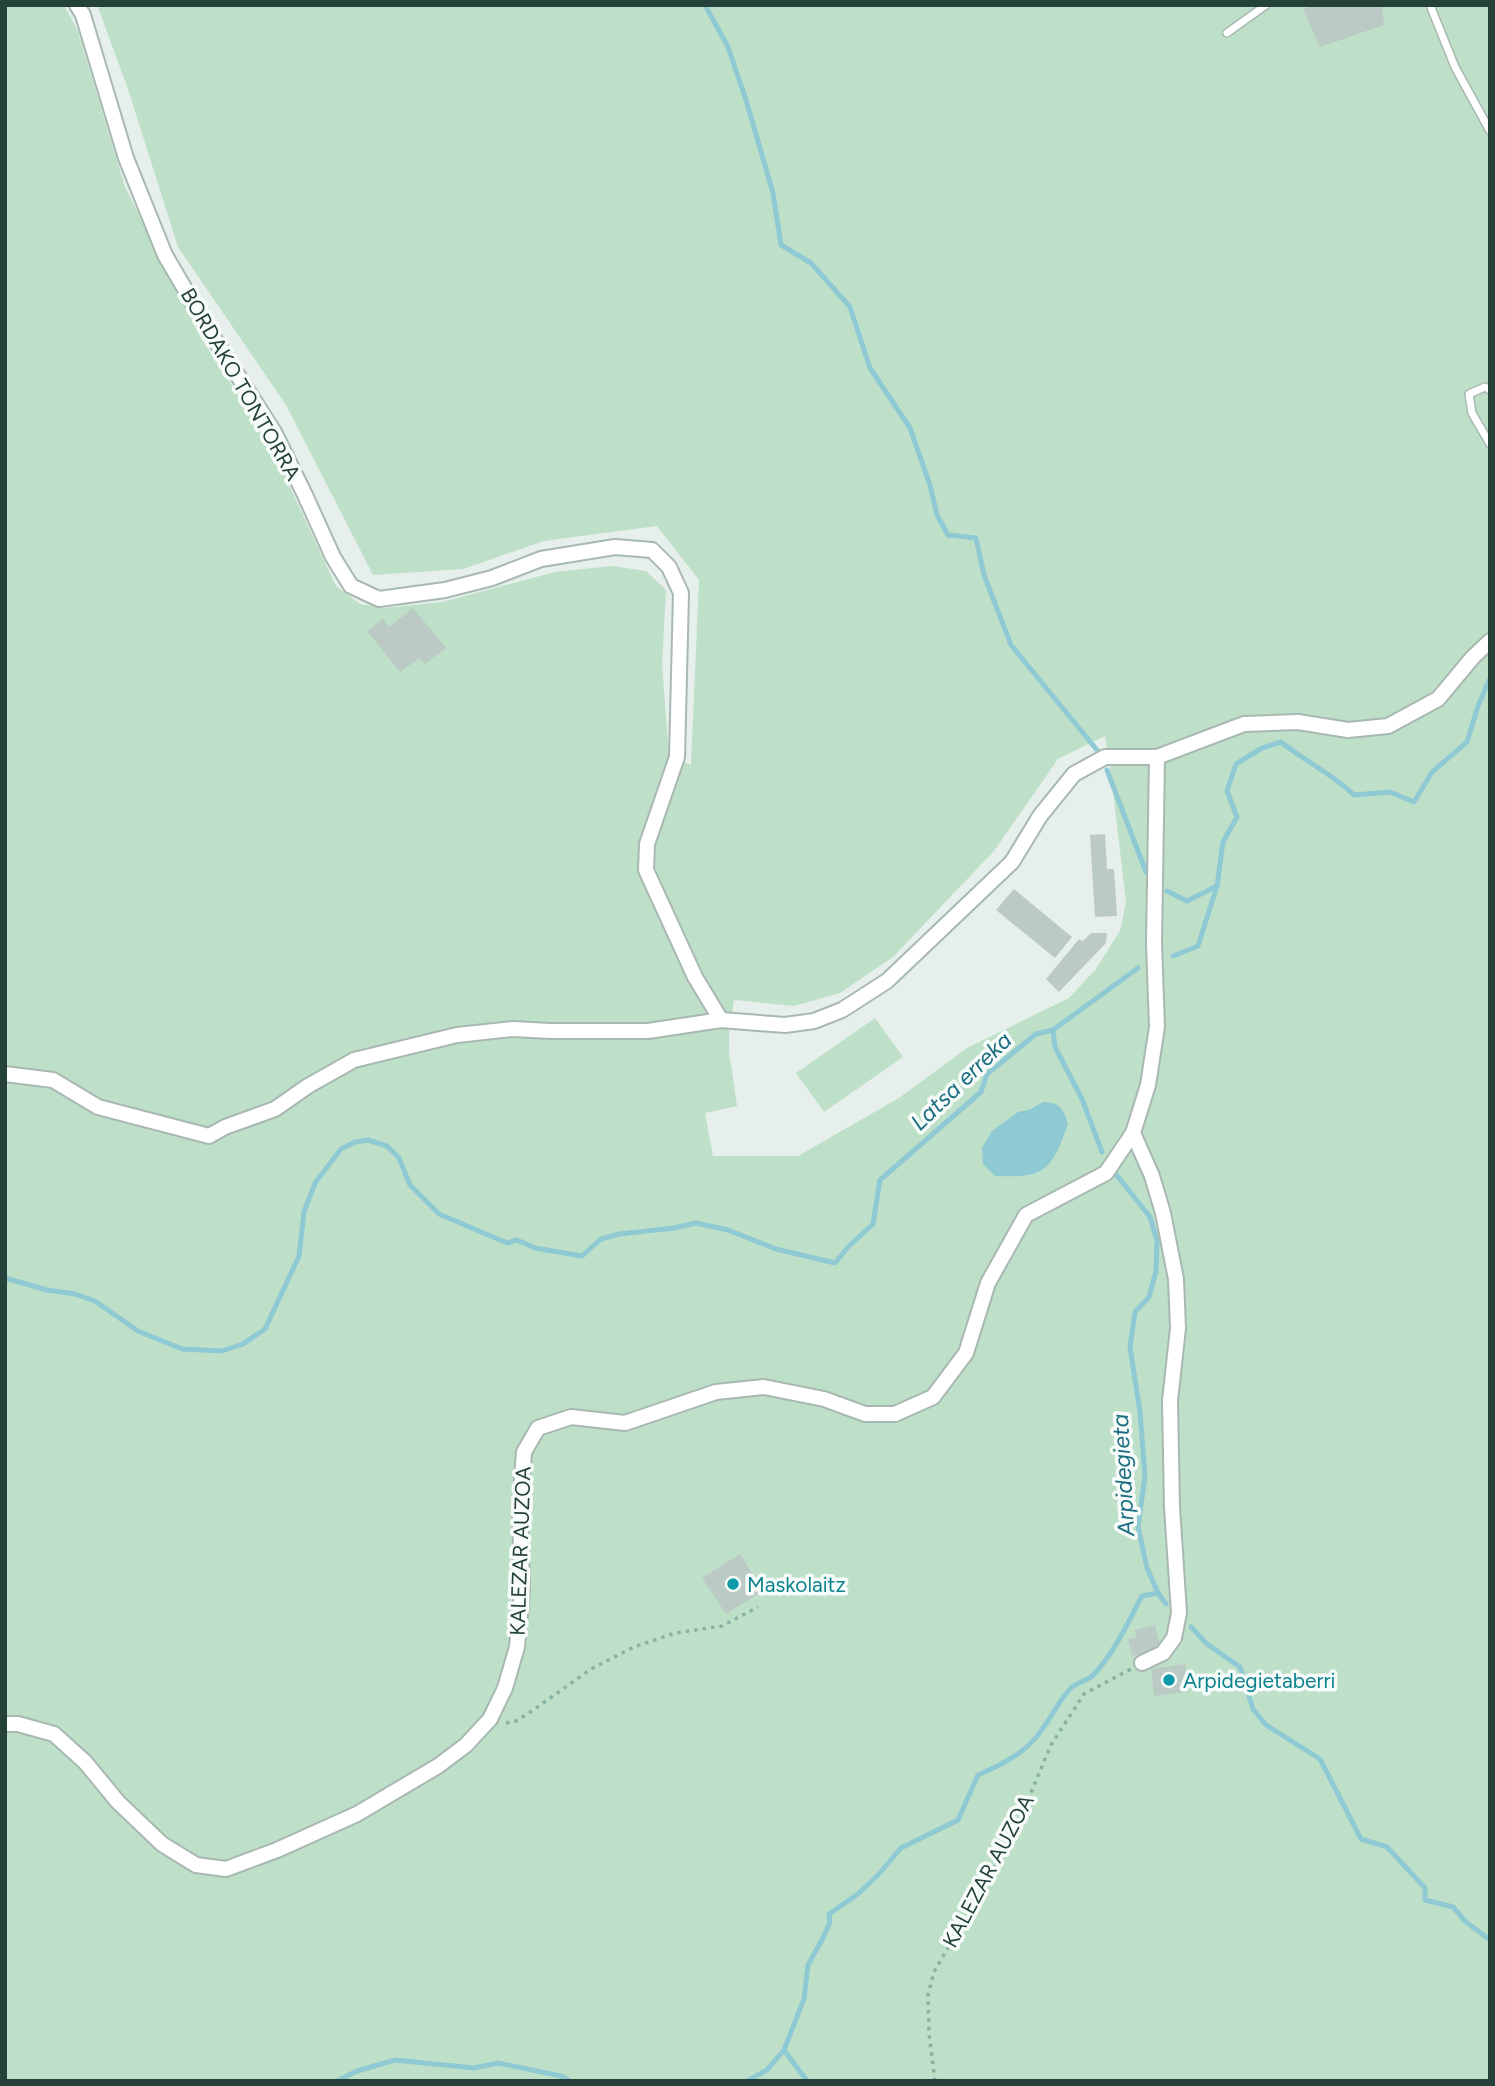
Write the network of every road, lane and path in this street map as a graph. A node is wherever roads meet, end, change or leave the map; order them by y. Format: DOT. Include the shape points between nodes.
graph roads {
  1 [pos="77,5"];
  2 [pos="1266,5"];
  3 [pos="1430,5"];
  4 [pos="1227,33"];
  5 [pos="1490,131"];
  6 [pos="1490,390"];
  7 [pos="1490,444"];
  8 [pos="1490,641"];
  9 [pos="1157,757"];
  10 [pos="721,1020"];
  11 [pos="5,1074"];
  12 [pos="1133,1133"];
  13 [pos="758,1606"];
  14 [pos="1142,1664"];
  15 [pos="490,1719"];
  16 [pos="5,1724"];
  17 [pos="935,2081"];
  1 -- 10 [label="street, BORDAKO TONTORRA" via="126,158 165,254 274,432 351,586 379,599 445,590 541,559 615,547 652,550 668,567 681,593 677,757 647,844 646,870 695,977"];
  2 -- 4 [label="lane"];
  3 -- 5 [label="lane" via="1455,67"];
  6 -- 7 [label="lane" via="1485,387 1469,394 1472,413"];
  8 -- 9 [label="street" via="1438,699 1388,726 1348,730 1298,722 1244,724"];
  9 -- 10 [label="street" via="1105,757 1074,774 1040,816 1012,862 887,981 842,1010 814,1021 785,1025"];
  9 -- 12 [label="street, KALEZAR AUZOA" via="1157,1027 1148,1085"];
  10 -- 11 [label="street" via="648,1031 513,1029 457,1035 354,1060 275,1109 209,1136 99,1107 52,1080"];
  12 -- 14 [label="street" via="1153,1176 1163,1213 1176,1279 1178,1328 1170,1401 1179,1613 1174,1638 1163,1653"];
  12 -- 15 [label="street, KALEZAR AUZOA" via="1105,1173 1026,1215 988,1283 966,1353 933,1397 895,1414 865,1414 824,1399 764,1387 716,1392 625,1423 571,1418 538,1428 524,1452 517,1647"];
  13 -- 15 [label="path" via="722,1626 675,1633 634,1647 516,1721 503,1724"];
  14 -- 17 [label="path, KALEZAR AUZOA" via="1084,1694 1051,1745 1014,1833 934,1972 928,1995"];
  15 -- 16 [label="street, KALEZAR AUZOA" via="438,1766 357,1814 226,1869 196,1866 162,1844 54,1734"];
}
